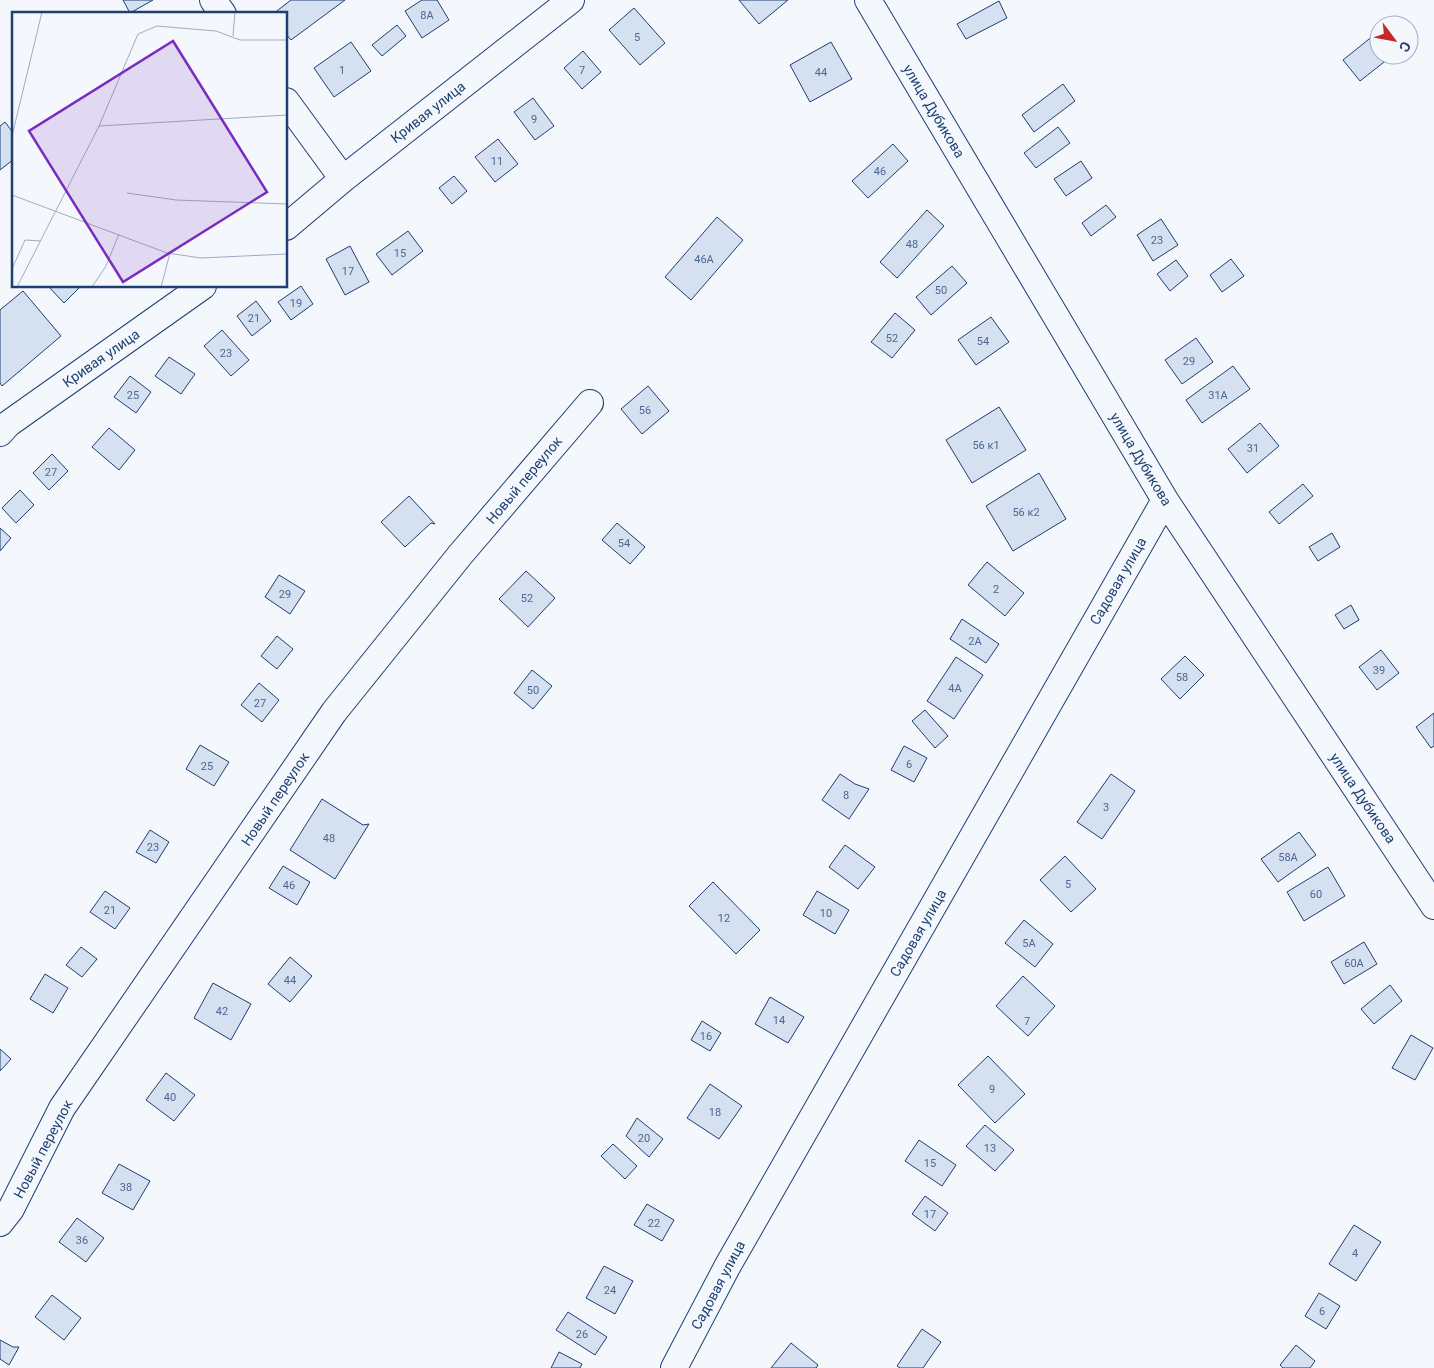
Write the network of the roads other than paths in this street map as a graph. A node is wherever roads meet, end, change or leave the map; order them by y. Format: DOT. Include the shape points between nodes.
graph roads {
  1 [pos="212,0"];
  2 [pos="571,0"];
  3 [pos="868,0"];
  4 [pos="221,12"];
  5 [pos="288,104"];
  6 [pos="343,179"];
  7 [pos="288,225"];
  8 [pos="200,288"];
  9 [pos="590,403"];
  10 [pos="0,433"];
  11 [pos="1165,500"];
  12 [pos="1434,906"];
  13 [pos="0,1223"];
  14 [pos="674,1368"];
  1 -- 4 [label="street"];
  2 -- 6 [label="street, Кривая улица"];
  3 -- 11 [label="street, улица Дубикова"];
  5 -- 6 [label="street"];
  6 -- 7 [label="street, Кривая улица"];
  8 -- 10 [label="street, Кривая улица" via="8,424"];
  9 -- 13 [label="street, Новый переулок" via="454,563 334,712 62,1108 11,1209"];
  11 -- 12 [label="street, улица Дубикова"];
  11 -- 14 [label="street, Садовая улица" via="727,1267"];
}
